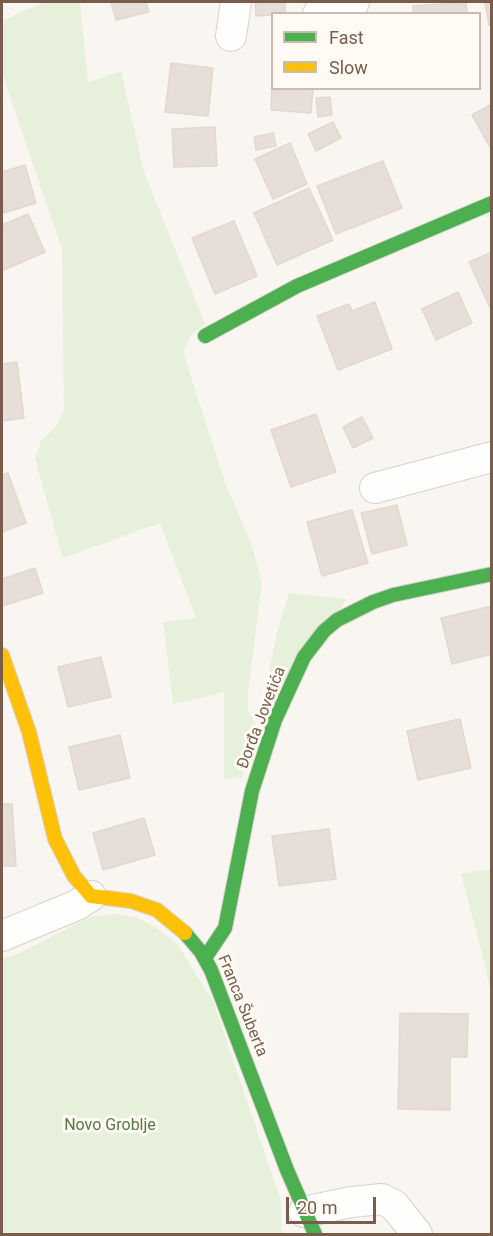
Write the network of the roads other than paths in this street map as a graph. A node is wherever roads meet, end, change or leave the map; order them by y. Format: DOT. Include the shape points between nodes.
graph roads {
  1 [pos="236,2"];
  2 [pos="354,2"];
  3 [pos="324,12"];
  4 [pos="231,36"];
  5 [pos="492,203"];
  6 [pos="205,336"];
  7 [pos="492,457"];
  8 [pos="375,488"];
  9 [pos="492,574"];
  10 [pos="2,655"];
  11 [pos="91,896"];
  12 [pos="2,936"];
  13 [pos="205,958"];
  14 [pos="309,1223"];
  15 [pos="417,1234"];
  1 -- 4 [label="street"];
  2 -- 3 [label="street"];
  5 -- 6 [label="street" via="297,286"];
  7 -- 8 [label="street"];
  9 -- 13 [label="street, Đorđa Jovetića" via="393,595 364,606 337,620 304,657 275,720 252,791 225,928"];
  10 -- 11 [label="street" via="29,732 55,839 80,885"];
  11 -- 12 [label="street"];
  11 -- 13 [label="street, Franca Šuberta" via="131,901 157,910 184,931"];
  13 -- 14 [label="street, Franca Šuberta"];
  14 -- 15 [label="street" via="351,1202 382,1198 398,1209"];
}
